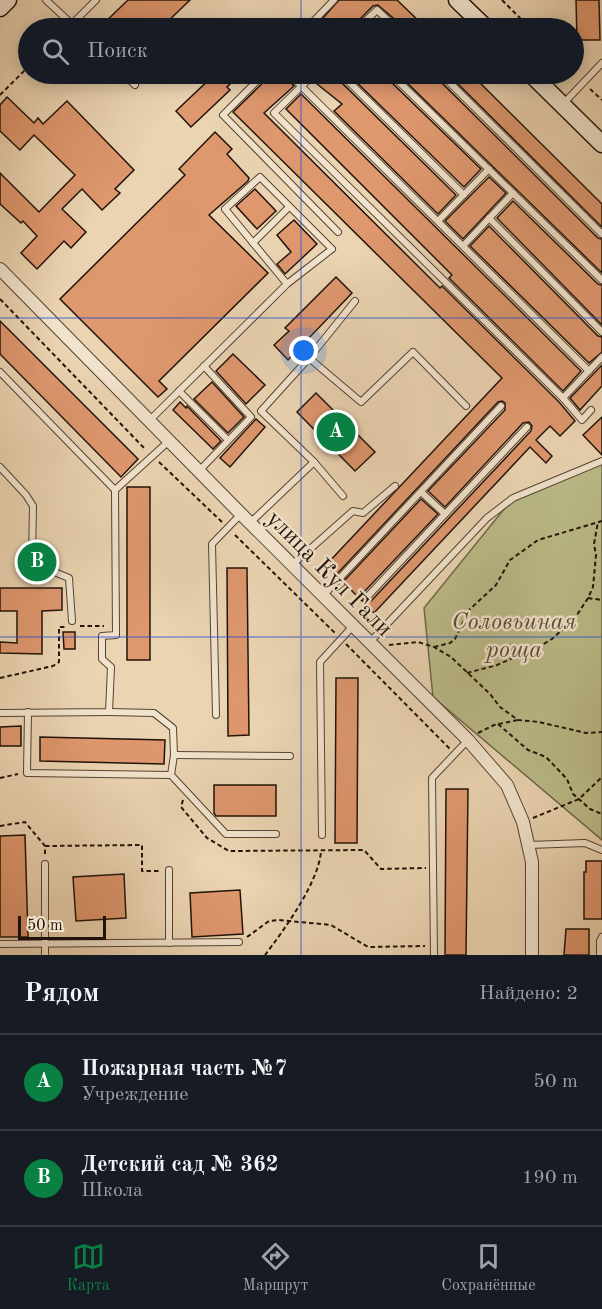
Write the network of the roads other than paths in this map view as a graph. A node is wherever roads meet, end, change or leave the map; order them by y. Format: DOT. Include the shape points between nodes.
graph roads {
  1 [pos="8,0"];
  2 [pos="46,0"];
  3 [pos="96,0"];
  4 [pos="334,0"];
  5 [pos="458,0"];
  6 [pos="0,8"];
  7 [pos="65,18"];
  8 [pos="80,18"];
  9 [pos="317,18"];
  10 [pos="369,18"];
  11 [pos="385,18"];
  12 [pos="476,18"];
  13 [pos="602,63"];
  14 [pos="584,82"];
  15 [pos="254,84"];
  16 [pos="351,84"];
  17 [pos="401,84"];
  18 [pos="451,84"];
  19 [pos="541,84"];
  20 [pos="582,84"];
  21 [pos="302,86"];
  22 [pos="562,105"];
  23 [pos="602,144"];
  24 [pos="489,170"];
  25 [pos="513,193"];
  26 [pos="464,195"];
  27 [pos="290,207"];
  28 [pos="489,218"];
  29 [pos="438,221"];
  30 [pos="338,232"];
  31 [pos="602,234"];
  32 [pos="253,243"];
  33 [pos="463,246"];
  34 [pos="0,269"];
  35 [pos="602,280"];
  36 [pos="287,284"];
  37 [pos="355,301"];
  38 [pos="602,332"];
  39 [pos="602,357"];
  40 [pos="309,358"];
  41 [pos="204,366"];
  42 [pos="589,371"];
  43 [pos="0,372"];
  44 [pos="179,392"];
  45 [pos="563,398"];
  46 [pos="466,406"];
  47 [pos="501,406"];
  48 [pos="591,410"];
  49 [pos="149,421"];
  50 [pos="527,426"];
  51 [pos="228,440"];
  52 [pos="169,441"];
  53 [pos="602,461"];
  54 [pos="314,462"];
  55 [pos="0,468"];
  56 [pos="199,471"];
  57 [pos="395,486"];
  58 [pos="116,490"];
  59 [pos="421,492"];
  60 [pos="343,496"];
  61 [pos="445,514"];
  62 [pos="245,518"];
  63 [pos="292,565"];
  64 [pos="323,596"];
  65 [pos="367,597"];
  66 [pos="70,624"];
  67 [pos="353,626"];
  68 [pos="370,642"];
  69 [pos="0,712"];
  70 [pos="28,712"];
  71 [pos="109,712"];
  72 [pos="216,715"];
  73 [pos="468,740"];
  74 [pos="174,755"];
  75 [pos="290,756"];
  76 [pos="171,775"];
  77 [pos="276,834"];
  78 [pos="322,836"];
  79 [pos="528,845"];
  80 [pos="602,850"];
  81 [pos="45,864"];
  82 [pos="169,870"];
  83 [pos="602,937"];
  84 [pos="239,942"];
  85 [pos="44,943"];
  86 [pos="169,943"];
  87 [pos="0,944"];
  88 [pos="45,955"];
  89 [pos="434,955"];
  90 [pos="532,955"];
  91 [pos="600,955"];
  1 -- 6 [label="street"];
  2 -- 7 [label="lane"];
  3 -- 8 [label="lane"];
  4 -- 9 [label="lane"];
  5 -- 12 [label="street"];
  10 -- 11 [label="lane" via="377,10"];
  13 -- 14 [label="lane"];
  15 -- 30 [label="lane" via="223,115"];
  16 -- 26 [label="lane"];
  17 -- 24 [label="lane"];
  18 -- 31 [label="lane"];
  19 -- 22 [label="street"];
  20 -- 22 [label="lane"];
  21 -- 29 [label="lane"];
  21 -- 45 [label="lane" via="274,113"];
  22 -- 23 [label="street"];
  24 -- 25 [label="lane"];
  24 -- 26 [label="lane"];
  25 -- 28 [label="lane"];
  25 -- 35 [label="lane"];
  26 -- 29 [label="lane"];
  27 -- 32 [label="lane"];
  27 -- 32 [label="lane" via="260,177 225,209"];
  27 -- 36 [label="lane" via="332,249"];
  28 -- 33 [label="lane"];
  28 -- 38 [label="lane"];
  29 -- 33 [label="lane"];
  32 -- 36 [label="lane"];
  33 -- 42 [label="lane"];
  34 -- 49 [label="street, улица Кул Гали"];
  36 -- 41 [label="lane"];
  37 -- 40 [label="lane"];
  39 -- 42 [label="lane"];
  40 -- 46 [label="lane" via="361,402 413,352"];
  40 -- 54 [label="lane" via="261,411"];
  41 -- 44 [label="lane"];
  41 -- 51 [label="lane" via="251,417"];
  42 -- 45 [label="lane"];
  43 -- 58 [label="lane"];
  44 -- 49 [label="lane"];
  44 -- 51 [label="lane"];
  45 -- 48 [label="lane" via="582,420"];
  47 -- 59 [label="lane"];
  49 -- 52 [label="street, улица Кул Гали"];
  50 -- 61 [label="lane"];
  51 -- 56 [label="lane"];
  52 -- 56 [label="street, улица Кул Гали"];
  52 -- 58 [label="lane"];
  53 -- 68 [label="lane" via="513,498 495,512"];
  54 -- 60 [label="lane"];
  54 -- 62 [label="lane"];
  55 -- 66 [label="lane" via="33,506 35,564 69,578"];
  56 -- 62 [label="street, улица Кул Гали"];
  57 -- 63 [label="lane" via="363,513 353,511"];
  58 -- 71 [label="lane" via="116,635 102,636 102,659 111,667"];
  59 -- 61 [label="lane"];
  59 -- 64 [label="lane"];
  61 -- 65 [label="lane"];
  62 -- 63 [label="street, улица Кул Гали"];
  62 -- 72 [label="lane" via="212,544"];
  63 -- 64 [label="street, улица Кул Гали"];
  64 -- 67 [label="street, улица Кул Гали"];
  67 -- 68 [label="street, улица Кул Гали"];
  67 -- 78 [label="lane" via="320,662"];
  68 -- 73 [label="street, улица Кул Гали"];
  69 -- 70 [label="lane"];
  70 -- 71 [label="lane"];
  70 -- 76 [label="lane" via="27,773"];
  71 -- 74 [label="lane" via="154,713 173,728"];
  73 -- 79 [label="street, улица Кул Гали" via="507,785"];
  73 -- 89 [label="lane" via="432,778"];
  74 -- 75 [label="lane"];
  74 -- 76 [label="lane"];
  76 -- 77 [label="lane" via="226,834"];
  79 -- 80 [label="lane" via="585,843"];
  79 -- 90 [label="street, улица Кул Гали" via="532,862"];
  81 -- 85 [label="lane"];
  82 -- 86 [label="lane"];
  83 -- 91 [label="lane"];
  84 -- 86 [label="lane"];
  85 -- 86 [label="lane"];
  85 -- 87 [label="lane"];
  85 -- 88 [label="lane"];
}
